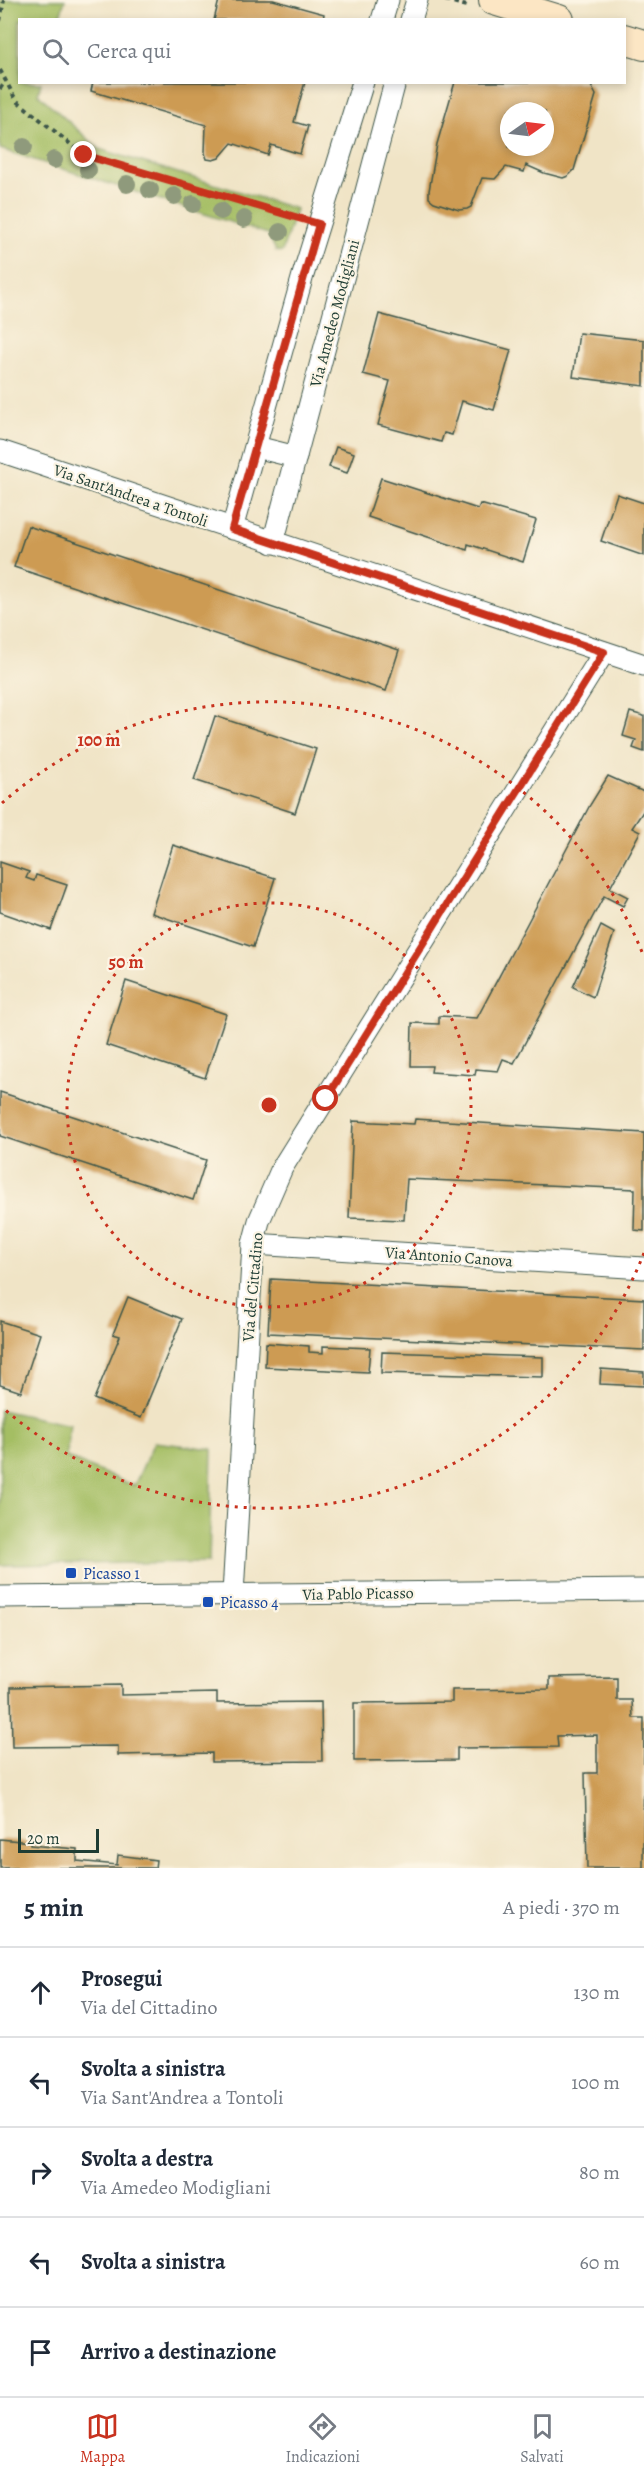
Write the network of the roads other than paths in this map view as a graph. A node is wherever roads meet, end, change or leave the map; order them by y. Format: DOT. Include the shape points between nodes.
graph roads {
  1 [pos="388,0"];
  2 [pos="417,0"];
  3 [pos="494,0"];
  4 [pos="383,18"];
  5 [pos="412,18"];
  6 [pos="552,18"];
  7 [pos="626,40"];
  8 [pos="644,45"];
  9 [pos="362,84"];
  10 [pos="394,84"];
  11 [pos="256,447"];
  12 [pos="0,452"];
  13 [pos="296,457"];
  14 [pos="232,529"];
  15 [pos="273,543"];
  16 [pos="604,652"];
  17 [pos="644,665"];
  18 [pos="253,1244"];
  19 [pos="644,1268"];
  20 [pos="644,1590"];
  21 [pos="232,1594"];
  22 [pos="0,1597"];
  1 -- 4 [label="street"];
  2 -- 5 [label="street"];
  3 -- 6 [label="street"];
  7 -- 8 [label="street"];
  9 -- 11 [label="street"];
  10 -- 13 [label="street, Via Amedeo Modigliani"];
  11 -- 13 [label="street"];
  11 -- 14 [label="street"];
  12 -- 14 [label="street, Via Sant'Andrea a Tontoli"];
  13 -- 15 [label="street, Via Amedeo Modigliani"];
  14 -- 15 [label="street, Via Sant'Andrea a Tontoli"];
  15 -- 16 [label="street, Via Sant'Andrea a Tontoli"];
  16 -- 17 [label="street"];
  16 -- 18 [label="street, Via del Cittadino" via="282,1168"];
  18 -- 19 [label="street, Via Antonio Canova"];
  18 -- 21 [label="street, Via del Cittadino"];
  20 -- 21 [label="street, Via Pablo Picasso"];
  21 -- 22 [label="street, Via Pablo Picasso"];
}
